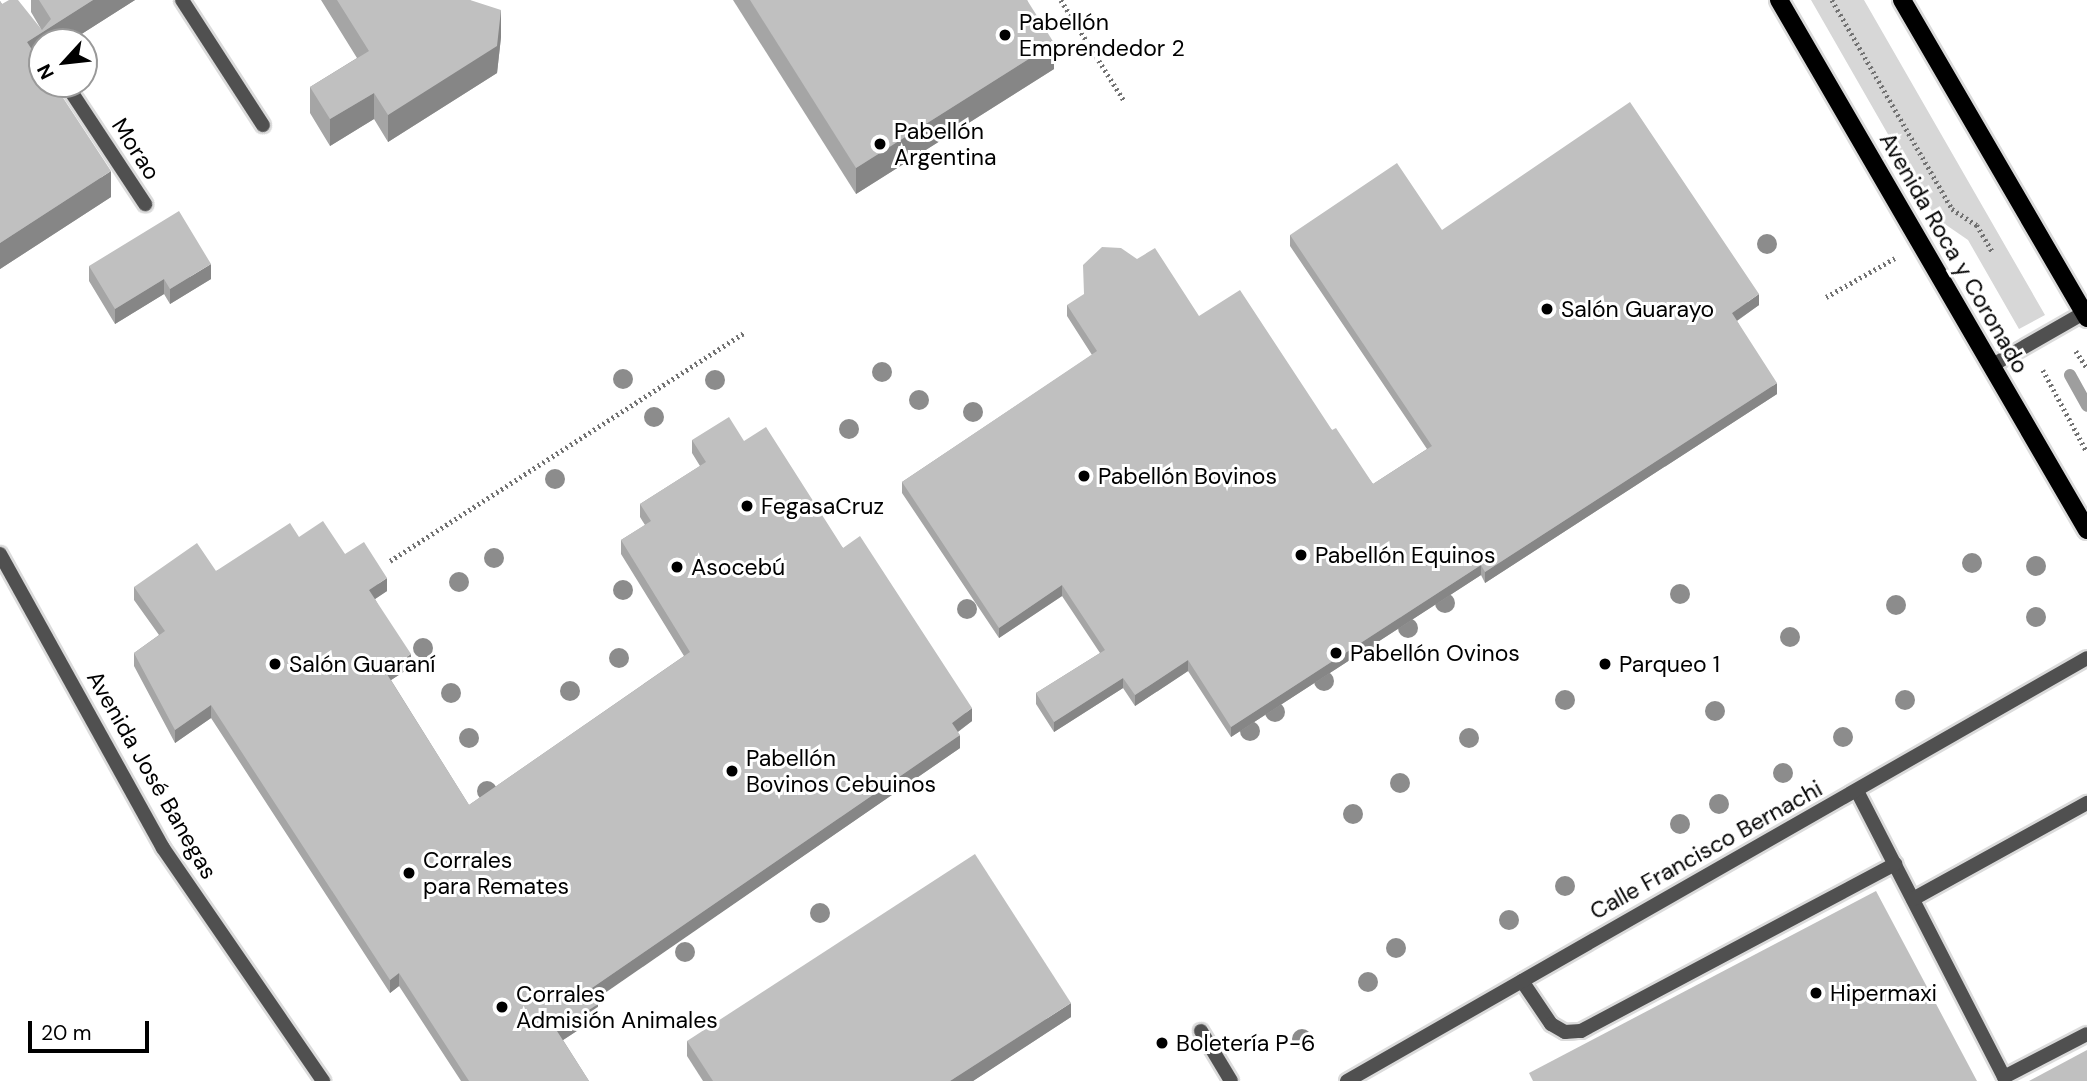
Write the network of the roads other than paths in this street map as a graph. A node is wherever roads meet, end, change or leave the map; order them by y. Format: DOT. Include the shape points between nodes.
graph roads {
  1 [pos="182,0"];
  2 [pos="1779,0"];
  3 [pos="1902,0"];
  4 [pos="75,98"];
  5 [pos="263,125"];
  6 [pos="145,204"];
  7 [pos="2086,313"];
  8 [pos="1991,366"];
  9 [pos="2087,530"];
  10 [pos="0,554"];
  11 [pos="2087,657"];
  12 [pos="1857,791"];
  13 [pos="2087,803"];
  14 [pos="1895,864"];
  15 [pos="1913,899"];
  16 [pos="1522,981"];
  17 [pos="1201,1031"];
  18 [pos="2087,1034"];
  19 [pos="323,1081"];
  20 [pos="1231,1081"];
  21 [pos="1347,1081"];
  1 -- 5 [label="street"];
  2 -- 8 [label="main road, Avenida Roca y Coronado"];
  3 -- 7 [label="main road"];
  4 -- 6 [label="street, Morao"];
  7 -- 8 [label="street"];
  8 -- 9 [label="main road, Avenida Roca y Coronado"];
  10 -- 19 [label="street, Avenida José Banegas" via="163,848"];
  11 -- 12 [label="street, Calle Francisco Bernachi"];
  12 -- 14 [label="street"];
  12 -- 16 [label="street, Calle Francisco Bernachi"];
  13 -- 15 [label="street"];
  14 -- 15 [label="street"];
  14 -- 16 [label="street" via="1581,1031 1565,1032 1551,1024"];
  15 -- 18 [label="street" via="2004,1077"];
  16 -- 21 [label="street, Calle Francisco Bernachi"];
  17 -- 20 [label="street"];
}
